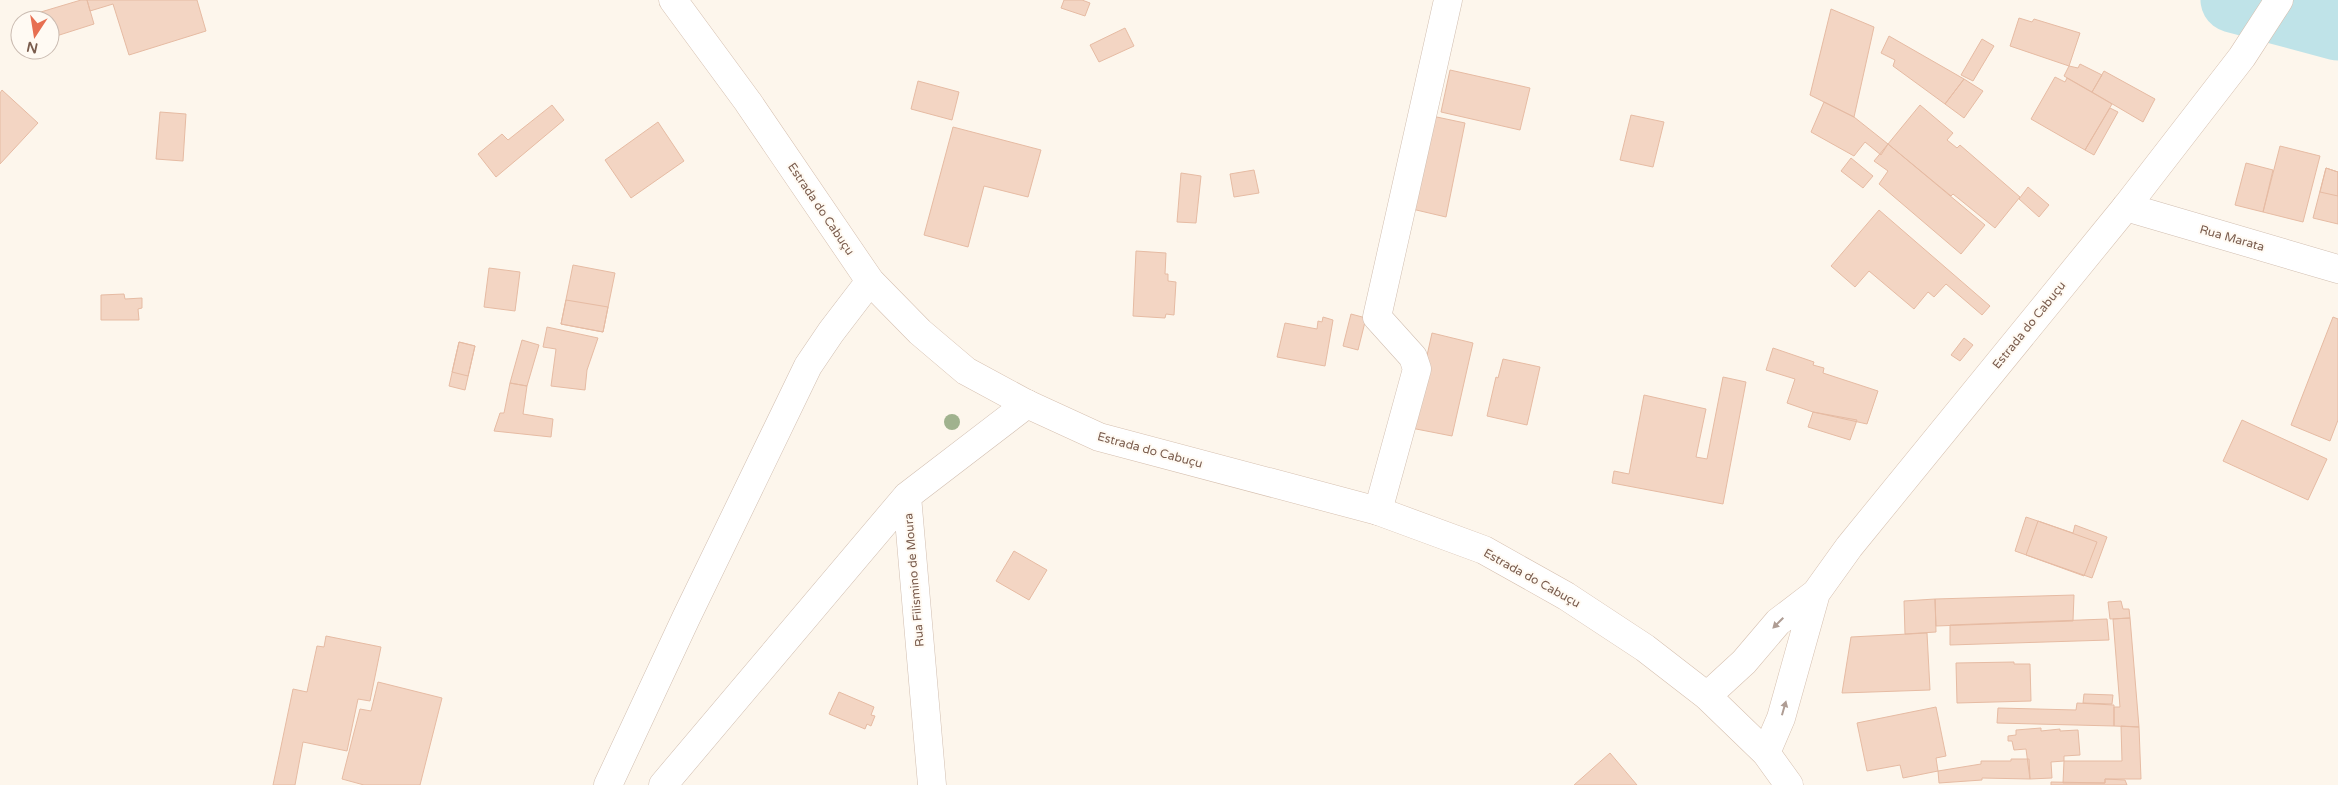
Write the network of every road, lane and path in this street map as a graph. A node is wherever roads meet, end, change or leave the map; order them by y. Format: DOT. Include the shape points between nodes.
graph roads {
  1 [pos="673,0"];
  2 [pos="1448,0"];
  3 [pos="2280,0"];
  4 [pos="2126,207"];
  5 [pos="2338,269"];
  6 [pos="870,281"];
  7 [pos="1027,404"];
  8 [pos="907,496"];
  9 [pos="1378,511"];
  10 [pos="1816,593"];
  11 [pos="1707,696"];
  12 [pos="1766,753"];
  13 [pos="608,785"];
  14 [pos="664,785"];
  15 [pos="932,785"];
  16 [pos="1790,785"];
  1 -- 6 [label="street, Estrada do Cabuçu" via="748,102"];
  2 -- 9 [label="street" via="1377,317 1413,357 1416,369"];
  3 -- 4 [label="street, Estrada do Cabuçu" via="2242,57"];
  4 -- 5 [label="street, Rua Marata"];
  4 -- 10 [label="street, Estrada do Cabuçu" via="1849,547"];
  6 -- 7 [label="street, Estrada do Cabuçu" via="920,332 966,371"];
  6 -- 13 [label="street" via="808,366"];
  7 -- 8 [label="street, Rua Filismino de Moura"];
  7 -- 9 [label="street, Estrada do Cabuçu" via="1099,437"];
  8 -- 14 [label="street"];
  8 -- 15 [label="street, Rua Filismino de Moura"];
  9 -- 11 [label="street, Estrada do Cabuçu" via="1484,550 1566,596 1645,648"];
  10 -- 11 [label="street, Estrada do Cabuçu, one-way" via="1778,622 1744,662"];
  12 -- 10 [label="street, Estrada do Cabuçu, one-way" via="1781,718"];
  11 -- 12 [label="street, Estrada do Cabuçu"];
  12 -- 16 [label="street, Estrada do Cabuçu"];
}
